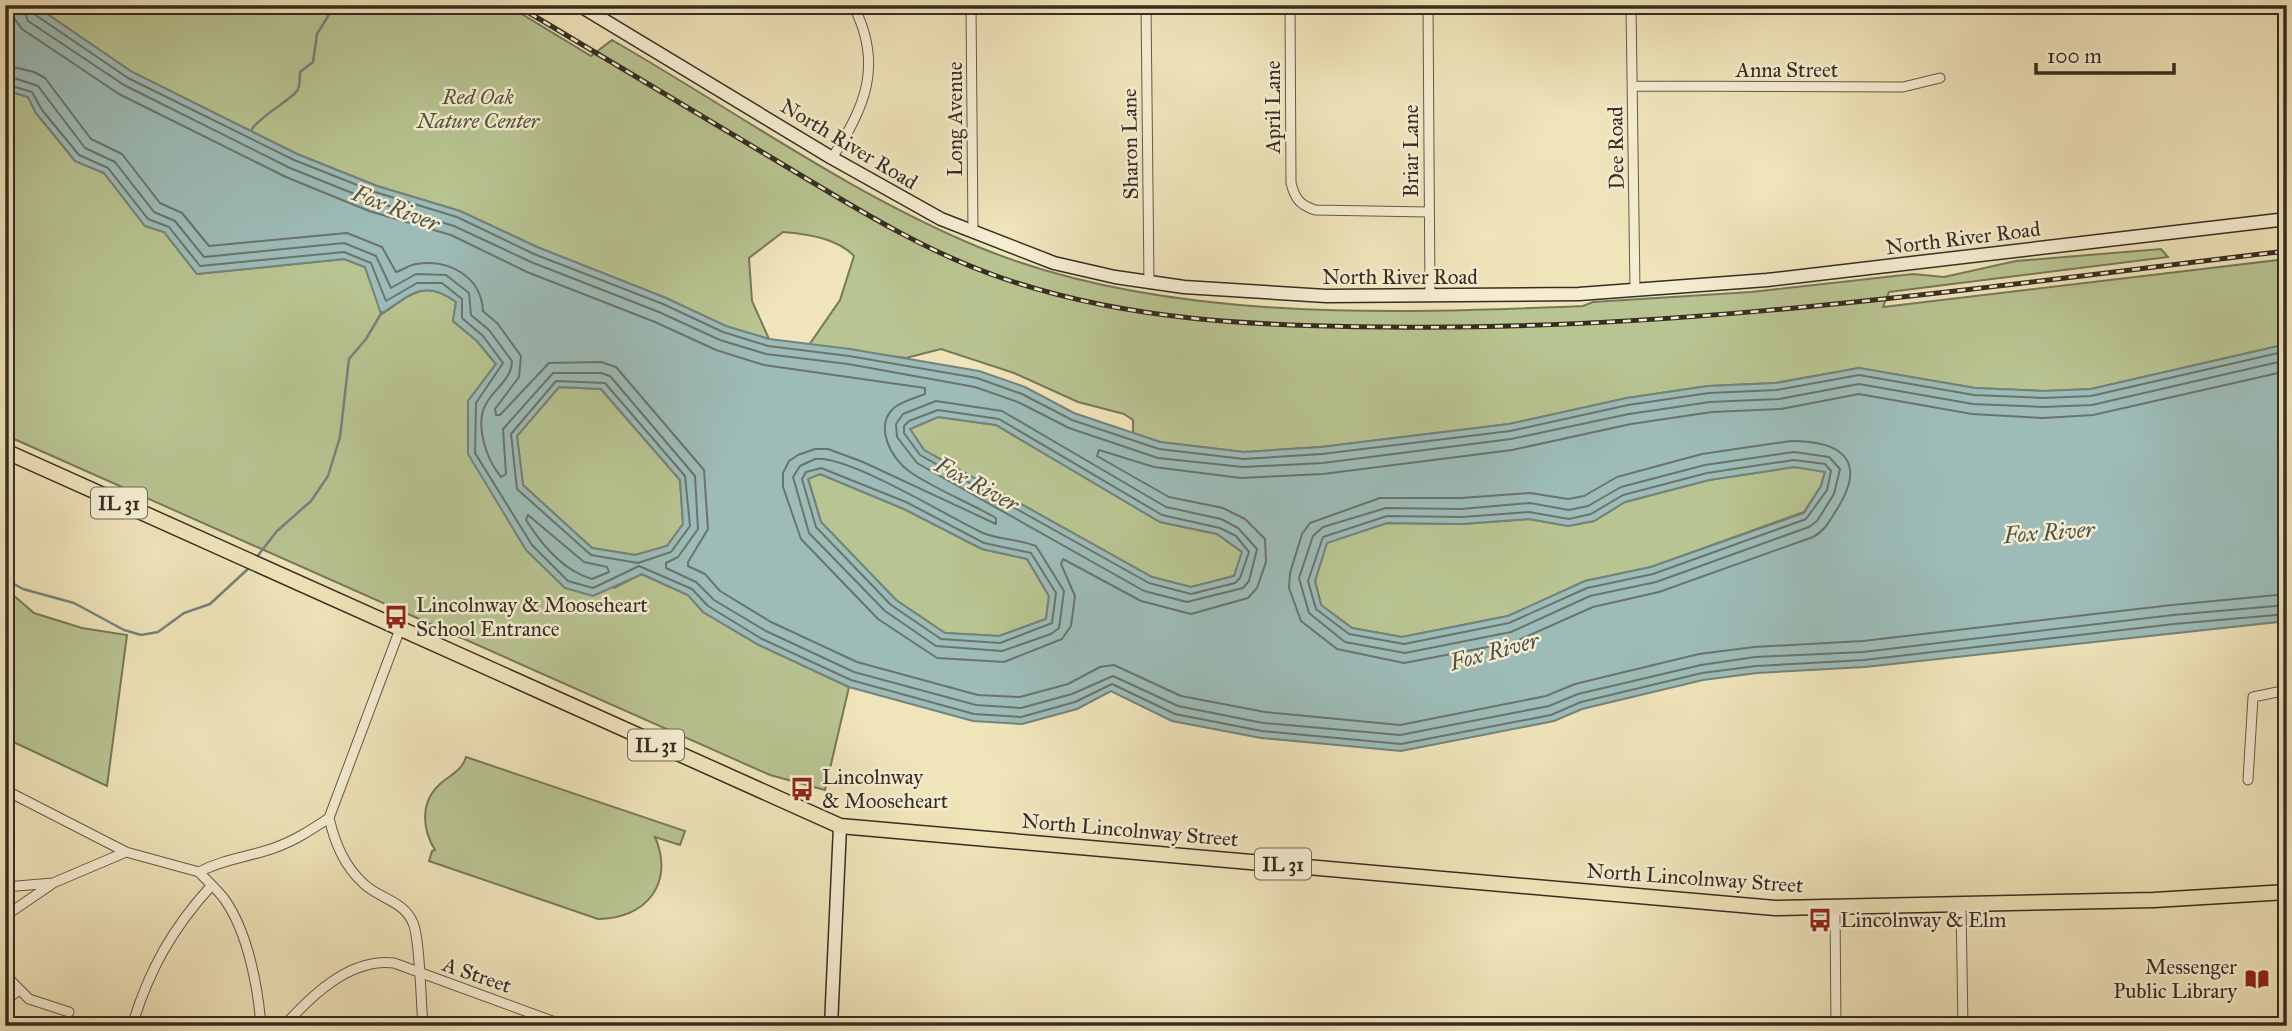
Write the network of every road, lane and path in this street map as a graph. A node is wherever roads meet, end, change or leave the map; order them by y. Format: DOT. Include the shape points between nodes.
graph roads {
  1 [pos="579,5"];
  2 [pos="853,5"];
  3 [pos="971,5"];
  4 [pos="1146,5"];
  5 [pos="1290,5"];
  6 [pos="1427,5"];
  7 [pos="1631,5"];
  8 [pos="1940,78"];
  9 [pos="1633,86"];
  10 [pos="832,158"];
  11 [pos="1429,212"];
  12 [pos="2287,219"];
  13 [pos="973,233"];
  14 [pos="1149,283"];
  15 [pos="1635,290"];
  16 [pos="1430,296"];
  17 [pos="5,451"];
  18 [pos="400,629"];
  19 [pos="2287,691"];
  20 [pos="2248,780"];
  21 [pos="5,790"];
  22 [pos="329,818"];
  23 [pos="841,826"];
  24 [pos="126,852"];
  25 [pos="199,872"];
  26 [pos="53,883"];
  27 [pos="211,886"];
  28 [pos="5,887"];
  29 [pos="2287,892"];
  30 [pos="1961,905"];
  31 [pos="1835,908"];
  32 [pos="5,916"];
  33 [pos="418,974"];
  34 [pos="5,975"];
  35 [pos="19,990"];
  36 [pos="5,1001"];
  37 [pos="69,1012"];
  38 [pos="132,1026"];
  39 [pos="261,1026"];
  40 [pos="284,1026"];
  41 [pos="423,1026"];
  42 [pos="566,1026"];
  43 [pos="831,1026"];
  44 [pos="1836,1026"];
  45 [pos="1963,1026"];
  1 -- 10 [label="main road, North River Road"];
  2 -- 10 [label="street" via="863,31 867,87 859,116"];
  3 -- 13 [label="street, Long Avenue"];
  4 -- 14 [label="street, Sharon Lane"];
  5 -- 11 [label="street, April Lane" via="1291,183 1295,197 1315,210"];
  6 -- 11 [label="street, Briar Lane"];
  7 -- 9 [label="street, Dee Road"];
  8 -- 9 [label="street, Anna Street" via="1903,87"];
  9 -- 15 [label="street, Dee Road"];
  10 -- 13 [label="main road, North River Road"];
  11 -- 16 [label="street, Briar Lane"];
  12 -- 15 [label="main road, North River Road" via="1767,280"];
  13 -- 14 [label="main road, North River Road" via="1054,263"];
  14 -- 16 [label="main road, North River Road" via="1255,293"];
  15 -- 16 [label="main road, North River Road"];
  17 -- 18 [label="main road, North Lincolnway Street / IL 31"];
  18 -- 22 [label="street"];
  18 -- 23 [label="main road, North Lincolnway Street / IL 31"];
  19 -- 20 [label="street" via="2253,697"];
  21 -- 24 [label="street"];
  22 -- 25 [label="street" via="272,849 215,863"];
  22 -- 33 [label="street" via="346,865 365,885 404,908 415,925"];
  23 -- 31 [label="main road, North Lincolnway Street / IL 31" via="1712,904"];
  23 -- 43 [label="main road"];
  24 -- 25 [label="street"];
  24 -- 26 [label="street"];
  25 -- 27 [label="street"];
  26 -- 28 [label="street"];
  26 -- 32 [label="street"];
  27 -- 38 [label="street" via="182,918 156,961"];
  27 -- 39 [label="street" via="234,918 257,979"];
  29 -- 30 [label="main road, North Lincolnway Street / IL 31" via="2154,901"];
  30 -- 31 [label="main road, North Lincolnway Street / IL 31"];
  30 -- 45 [label="street"];
  31 -- 44 [label="street"];
  33 -- 40 [label="street, A Street" via="377,961 334,979"];
  33 -- 41 [label="street"];
  33 -- 42 [label="street, A Street"];
  34 -- 35 [label="street"];
  35 -- 36 [label="street"];
  35 -- 37 [label="street" via="29,999"];
}
